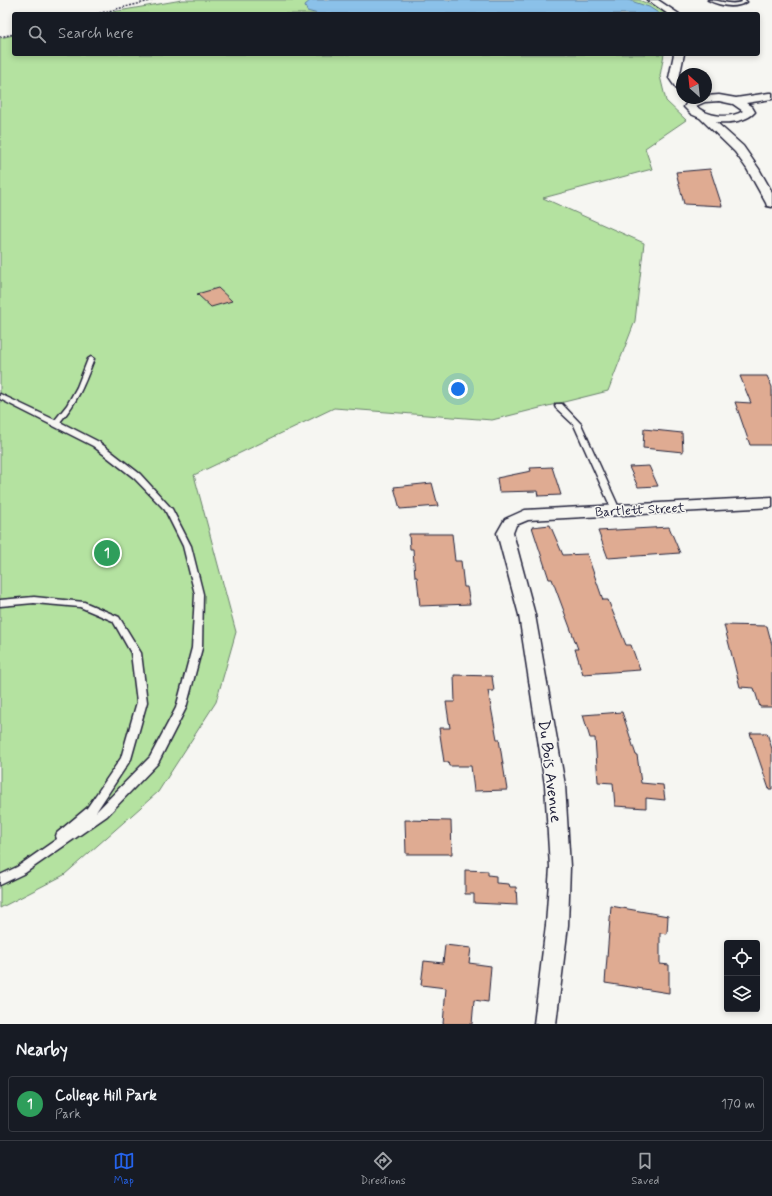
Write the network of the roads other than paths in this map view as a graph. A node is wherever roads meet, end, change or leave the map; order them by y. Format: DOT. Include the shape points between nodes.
graph roads {
  1 [pos="652,0"];
  2 [pos="710,0"];
  3 [pos="743,0"];
  4 [pos="671,12"];
  5 [pos="679,56"];
  6 [pos="676,68"];
  7 [pos="676,68"];
  8 [pos="676,81"];
  9 [pos="771,95"];
  10 [pos="712,98"];
  11 [pos="736,101"];
  12 [pos="690,104"];
  13 [pos="748,109"];
  14 [pos="704,116"];
  15 [pos="733,118"];
  16 [pos="724,134"];
  17 [pos="772,204"];
  18 [pos="91,359"];
  19 [pos="0,396"];
  20 [pos="559,406"];
  21 [pos="56,423"];
  22 [pos="772,502"];
  23 [pos="616,510"];
  24 [pos="510,522"];
  25 [pos="0,603"];
  26 [pos="21,870"];
  27 [pos="0,880"];
  28 [pos="546,1024"];
  1 -- 4 [label="street"];
  2 -- 3 [label="lane" via="730,5 745,2"];
  5 -- 7 [label="street"];
  6 -- 8 [label="street"];
  9 -- 11 [label="street"];
  9 -- 13 [label="street"];
  10 -- 11 [label="street"];
  11 -- 13 [label="street"];
  12 -- 14 [label="street" via="692,110"];
  13 -- 15 [label="street" via="746,115"];
  14 -- 15 [label="street"];
  14 -- 16 [label="street"];
  15 -- 16 [label="street"];
  16 -- 17 [label="street" via="753,169"];
  18 -- 21 [label="lane" via="70,406"];
  19 -- 21 [label="lane"];
  20 -- 23 [label="lane" via="577,424"];
  21 -- 26 [label="lane" via="96,444 137,476 168,509 187,546 199,594 197,648 181,708 154,760 103,813"];
  22 -- 23 [label="street, Bartlett Street"];
  23 -- 24 [label="street, Bartlett Street" via="526,515"];
  24 -- 28 [label="street, Du Bois Avenue" via="506,533 527,615 555,785 560,867 557,925"];
  25 -- 26 [label="lane" via="34,600 81,604 116,619 136,653 142,702 126,759 91,811"];
  26 -- 27 [label="lane"];
}
